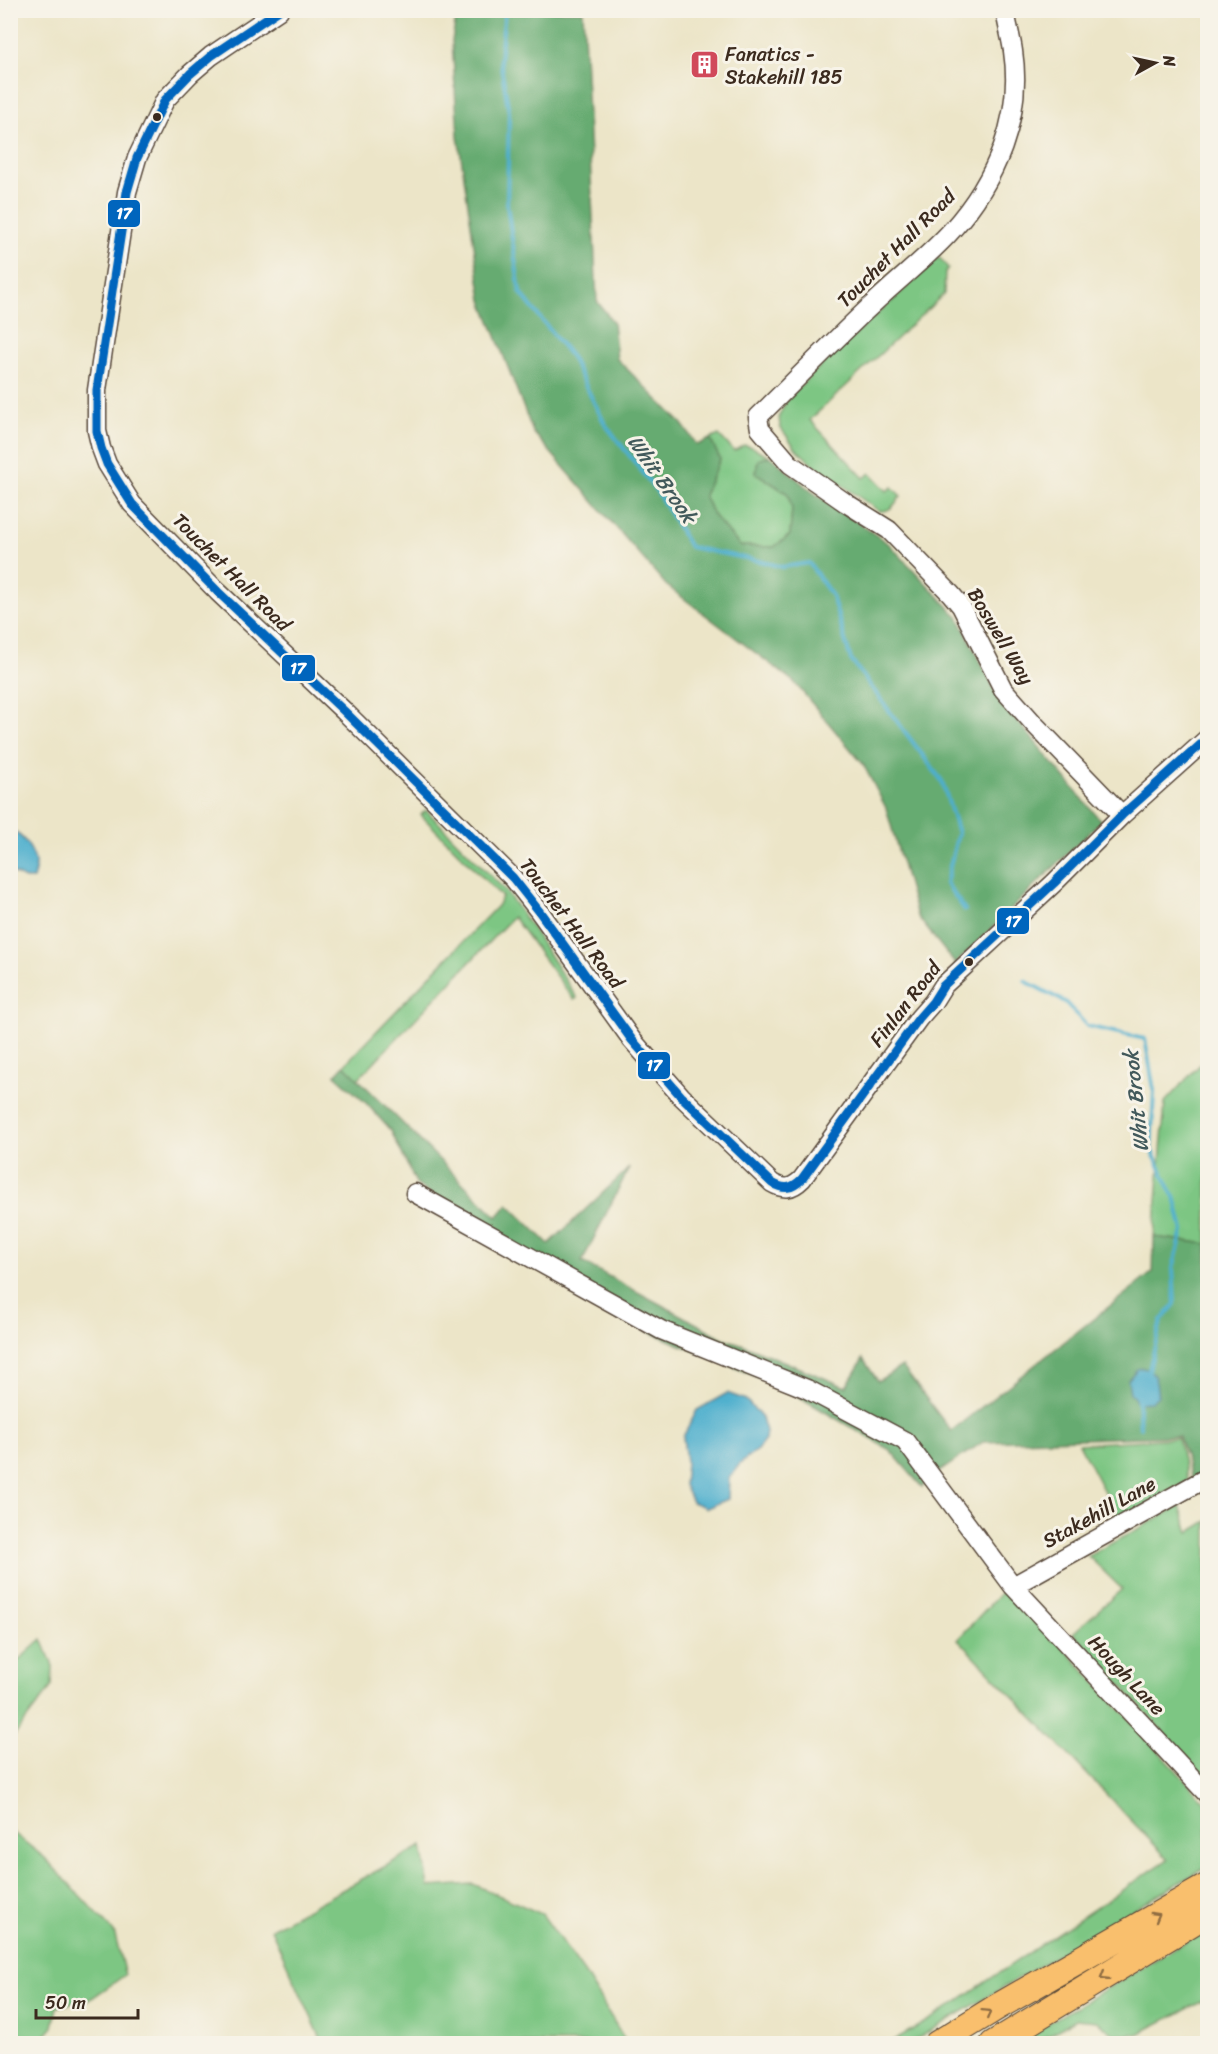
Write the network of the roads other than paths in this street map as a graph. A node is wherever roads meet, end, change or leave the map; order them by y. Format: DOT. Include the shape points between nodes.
graph roads {
  1 [pos="279,10"];
  2 [pos="1005,10"];
  3 [pos="758,417"];
  4 [pos="1208,738"];
  5 [pos="1122,815"];
  6 [pos="786,1188"];
  7 [pos="416,1193"];
  8 [pos="1208,1477"];
  9 [pos="1013,1586"];
  10 [pos="1208,1795"];
  11 [pos="1208,1886"];
  12 [pos="1208,1913"];
  13 [pos="937,2043"];
  14 [pos="993,2043"];
  1 -- 6 [label="street, Touchet Hall Road" via="211,56 165,100 137,158 127,192 97,390 100,448 132,504 513,878 632,1040 681,1096 772,1183"];
  2 -- 3 [label="street, Touchet Hall Road" via="1013,52 1012,116 1004,146 974,204 950,232"];
  3 -- 5 [label="street, Boswell Way" via="760,429 790,464 889,530 951,594 961,606 1003,689"];
  4 -- 5 [label="street, Finlan Road"];
  5 -- 6 [label="street, Finlan Road" via="943,986 802,1179"];
  7 -- 9 [label="street, Hough Lane" via="661,1330 807,1389 905,1441"];
  8 -- 9 [label="street, Stakehill Lane"];
  9 -- 10 [label="street, Hough Lane"];
  13 -- 11 [label="highway, one-way"];
  12 -- 14 [label="highway, one-way"];
}
